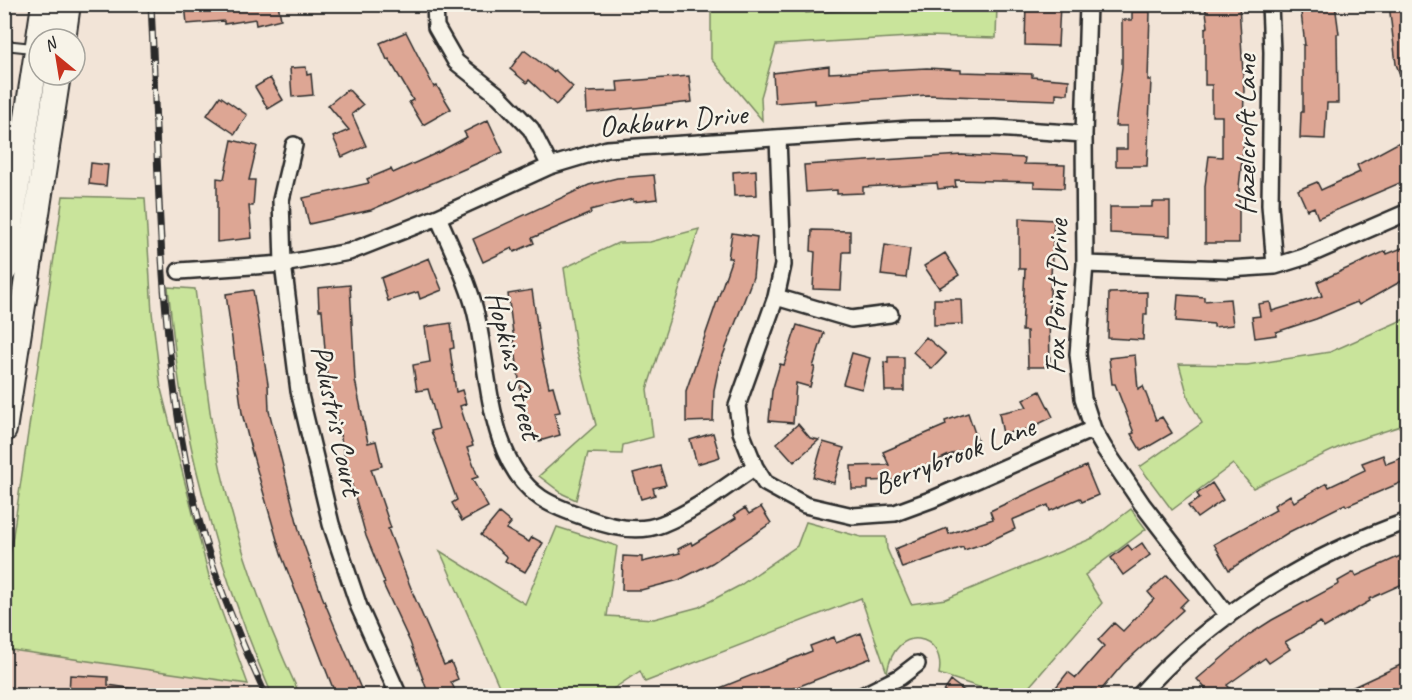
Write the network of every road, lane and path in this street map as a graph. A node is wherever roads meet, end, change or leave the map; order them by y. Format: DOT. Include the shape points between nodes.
graph roads {
  1 [pos="44,4"];
  2 [pos="68,4"];
  3 [pos="435,4"];
  4 [pos="1088,4"];
  5 [pos="1270,4"];
  6 [pos="40,27"];
  7 [pos="65,27"];
  8 [pos="4,45"];
  9 [pos="27,48"];
  10 [pos="30,87"];
  11 [pos="55,87"];
  12 [pos="1084,134"];
  13 [pos="778,138"];
  14 [pos="294,145"];
  15 [pos="550,166"];
  16 [pos="10,190"];
  17 [pos="1407,212"];
  18 [pos="438,217"];
  19 [pos="11,260"];
  20 [pos="282,264"];
  21 [pos="1085,264"];
  22 [pos="1275,266"];
  23 [pos="179,271"];
  24 [pos="776,297"];
  25 [pos="890,314"];
  26 [pos="1093,429"];
  27 [pos="4,430"];
  28 [pos="755,467"];
  29 [pos="1407,521"];
  30 [pos="1228,616"];
  31 [pos="916,664"];
  32 [pos="399,696"];
  33 [pos="862,696"];
  34 [pos="1139,696"];
  1 -- 6 [label="main road"];
  2 -- 7 [label="main road"];
  3 -- 15 [label="street" via="436,27 456,62 499,96 531,129"];
  4 -- 12 [label="street, Fox Point Drive"];
  5 -- 22 [label="street, Hazelcroft Lane" via="1270,206"];
  8 -- 9 [label="lane"];
  10 -- 16 [label="main road"];
  11 -- 19 [label="main road"];
  12 -- 13 [label="street, Oakburn Drive" via="995,128 911,129"];
  12 -- 21 [label="street, Fox Point Drive"];
  13 -- 15 [label="street, Oakburn Drive" via="607,149"];
  13 -- 24 [label="street, Berrybrook Lane" via="783,265"];
  14 -- 20 [label="street, Palustris Court" via="281,200"];
  15 -- 18 [label="street, Oakburn Drive"];
  16 -- 19 [label="main road"];
  17 -- 22 [label="street"];
  18 -- 20 [label="street, Oakburn Drive" via="349,252"];
  18 -- 28 [label="street, Hopkins Street" via="475,310 487,384 505,451 521,480 542,498 606,526 660,526"];
  19 -- 27 [label="main road"];
  20 -- 23 [label="street, Oakburn Drive"];
  20 -- 32 [label="street, Palustris Court" via="299,391 313,457 359,606"];
  21 -- 22 [label="street" via="1229,270"];
  21 -- 26 [label="street, Fox Point Drive" via="1078,354 1083,398"];
  24 -- 25 [label="street" via="851,319"];
  24 -- 28 [label="street, Berrybrook Lane" via="737,406 741,432"];
  26 -- 28 [label="street, Berrybrook Lane" via="933,499 872,517 806,505 765,483"];
  26 -- 30 [label="street, Fox Point Drive" via="1142,504"];
  29 -- 30 [label="street" via="1344,547 1272,585"];
  30 -- 34 [label="street" via="1204,633"];
  31 -- 33 [label="street"];
}
